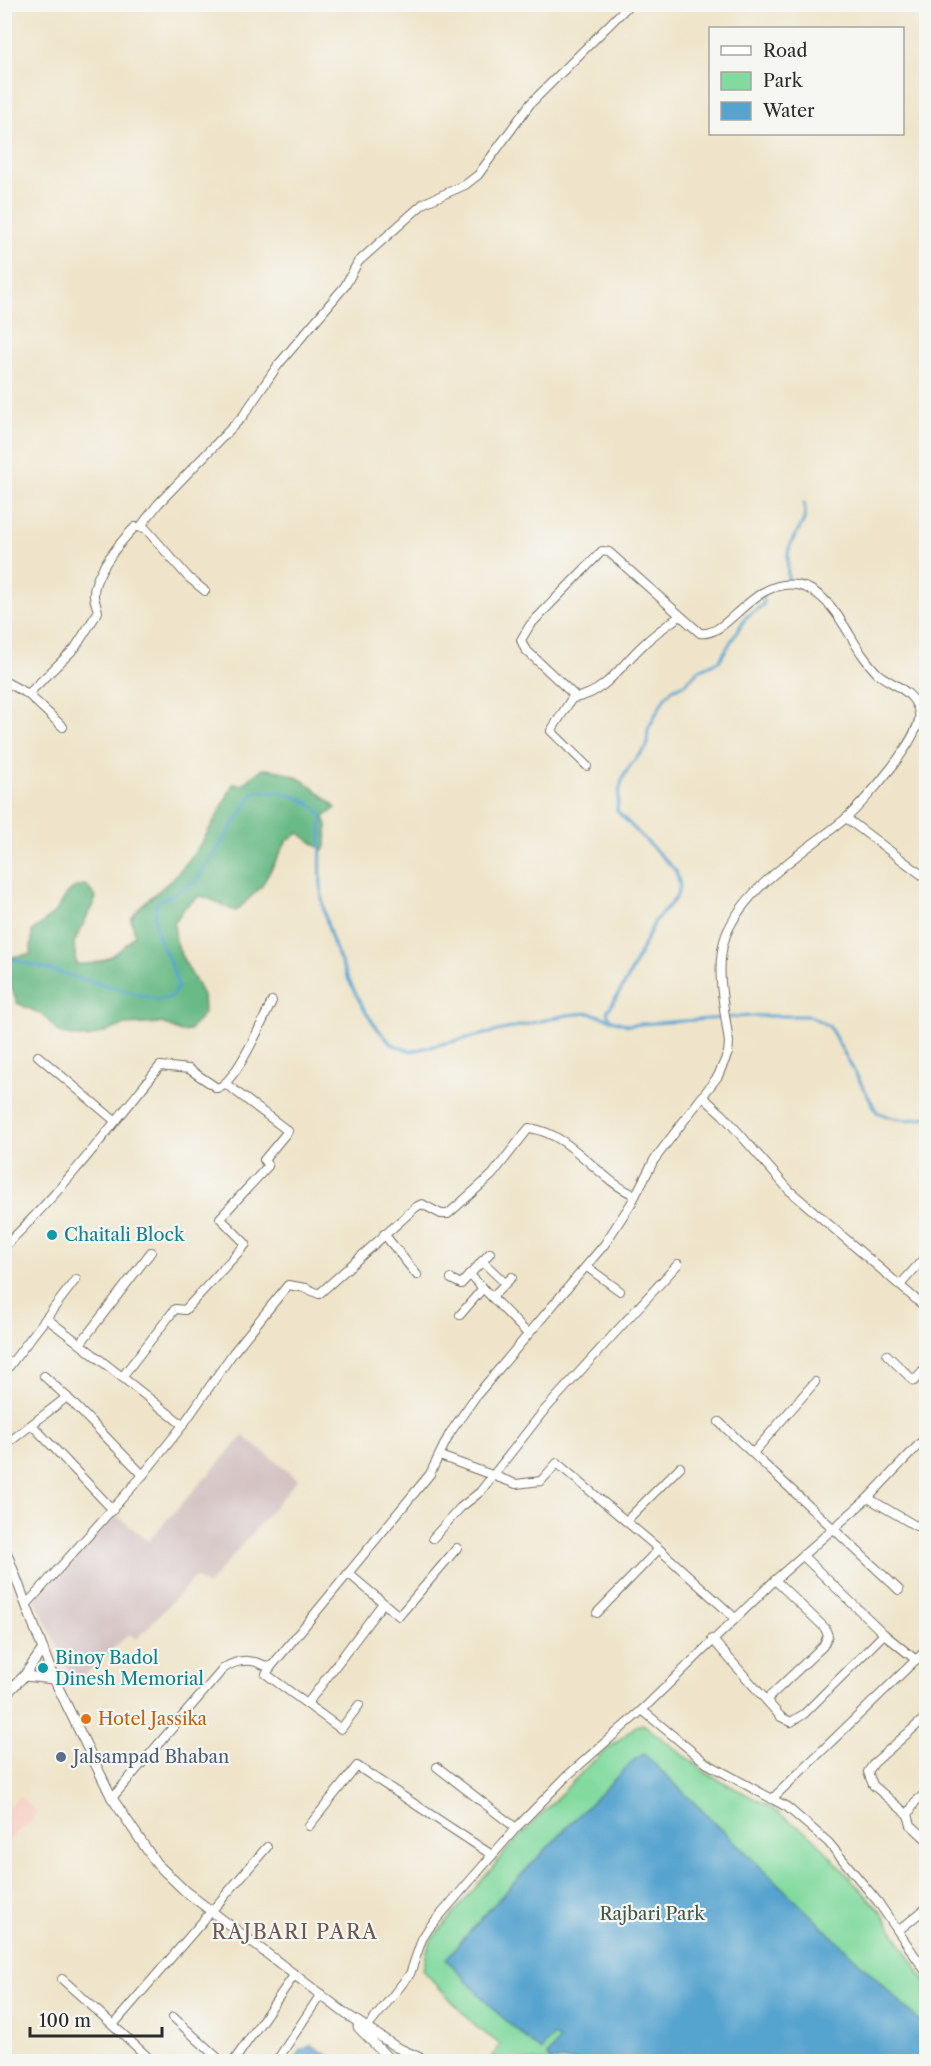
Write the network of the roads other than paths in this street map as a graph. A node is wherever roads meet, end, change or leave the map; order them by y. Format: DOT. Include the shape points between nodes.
graph roads {
  1 [pos="630,4"];
  2 [pos="141,526"];
  3 [pos="205,591"];
  4 [pos="680,616"];
  5 [pos="4,681"];
  6 [pos="28,694"];
  7 [pos="573,698"];
  8 [pos="923,719"];
  9 [pos="63,727"];
  10 [pos="587,766"];
  11 [pos="846,818"];
  12 [pos="927,878"];
  13 [pos="272,1001"];
  14 [pos="38,1056"];
  15 [pos="226,1084"];
  16 [pos="703,1097"];
  17 [pos="115,1121"];
  18 [pos="635,1195"];
  19 [pos="384,1234"];
  20 [pos="4,1247"];
  21 [pos="151,1252"];
  22 [pos="490,1253"];
  23 [pos="927,1256"];
  24 [pos="482,1261"];
  25 [pos="678,1264"];
  26 [pos="587,1268"];
  27 [pos="417,1275"];
  28 [pos="469,1275"];
  29 [pos="512,1277"];
  30 [pos="76,1279"];
  31 [pos="451,1279"];
  32 [pos="505,1283"];
  33 [pos="900,1285"];
  34 [pos="483,1288"];
  35 [pos="620,1291"];
  36 [pos="492,1297"];
  37 [pos="927,1308"];
  38 [pos="460,1316"];
  39 [pos="46,1318"];
  40 [pos="527,1333"];
  41 [pos="80,1344"];
  42 [pos="887,1355"];
  43 [pos="927,1368"];
  44 [pos="4,1373"];
  45 [pos="44,1376"];
  46 [pos="122,1377"];
  47 [pos="815,1382"];
  48 [pos="67,1398"];
  49 [pos="719,1422"];
  50 [pos="183,1425"];
  51 [pos="33,1426"];
  52 [pos="925,1442"];
  53 [pos="4,1446"];
  54 [pos="754,1452"];
  55 [pos="440,1456"];
  56 [pos="680,1467"];
  57 [pos="143,1475"];
  58 [pos="492,1478"];
  59 [pos="868,1498"];
  60 [pos="113,1510"];
  61 [pos="626,1521"];
  62 [pos="927,1522"];
  63 [pos="835,1528"];
  64 [pos="433,1538"];
  65 [pos="4,1546"];
  66 [pos="457,1548"];
  67 [pos="659,1549"];
  68 [pos="802,1555"];
  69 [pos="348,1573"];
  70 [pos="775,1580"];
  71 [pos="899,1590"];
  72 [pos="383,1603"];
  73 [pos="26,1605"];
  74 [pos="597,1613"];
  75 [pos="735,1618"];
  76 [pos="884,1634"];
  77 [pos="712,1639"];
  78 [pos="43,1648"];
  79 [pos="927,1650"];
  80 [pos="916,1660"];
  81 [pos="270,1668"];
  82 [pos="24,1676"];
  83 [pos="54,1679"];
  84 [pos="4,1696"];
  85 [pos="766,1700"];
  86 [pos="307,1704"];
  87 [pos="358,1705"];
  88 [pos="642,1710"];
  89 [pos="927,1717"];
  90 [pos="438,1767"];
  91 [pos="927,1793"];
  92 [pos="112,1798"];
  93 [pos="772,1799"];
  94 [pos="908,1815"];
  95 [pos="309,1826"];
  96 [pos="516,1828"];
  97 [pos="927,1839"];
  98 [pos="267,1847"];
  99 [pos="492,1855"];
  100 [pos="927,1908"];
  101 [pos="211,1911"];
  102 [pos="898,1931"];
  103 [pos="927,1972"];
  104 [pos="295,1974"];
  105 [pos="62,1979"];
  106 [pos="321,1994"];
  107 [pos="346,2014"];
  108 [pos="173,2017"];
  109 [pos="113,2025"];
  110 [pos="367,2028"];
  111 [pos="153,2061"];
  112 [pos="222,2061"];
  113 [pos="233,2061"];
  114 [pos="276,2061"];
  115 [pos="392,2061"];
  116 [pos="429,2061"];
  1 -- 2 [label="street" via="530,104 478,175 424,203 358,262 345,286 278,365 243,416"];
  2 -- 3 [label="street"];
  2 -- 6 [label="street" via="128,534 108,559 93,593 98,614 85,634"];
  4 -- 7 [label="street" via="644,644 606,684 591,694"];
  4 -- 7 [label="street" via="609,552 598,554 530,625 521,640 525,649"];
  4 -- 8 [label="street" via="700,633 712,633 757,595 786,585 803,587 830,605 867,661 908,693"];
  5 -- 6 [label="street"];
  6 -- 9 [label="street"];
  7 -- 10 [label="street" via="550,731"];
  8 -- 11 [label="street" via="904,749"];
  11 -- 12 [label="street"];
  11 -- 16 [label="street" via="789,861 748,902 729,928 722,956 729,1043 721,1070"];
  13 -- 15 [label="street"];
  14 -- 17 [label="street"];
  15 -- 17 [label="street" via="217,1088 189,1069 174,1070 163,1065"];
  15 -- 46 [label="street" via="288,1131 264,1160 268,1166 220,1218 246,1244 185,1310 175,1309"];
  16 -- 18 [label="street" via="654,1160"];
  16 -- 33 [label="street" via="783,1184"];
  17 -- 20 [label="street" via="38,1214"];
  18 -- 19 [label="street" via="605,1179 572,1146 529,1128 492,1174 455,1209 441,1214 422,1204"];
  18 -- 26 [label="street"];
  19 -- 27 [label="street"];
  19 -- 50 [label="street" via="319,1294 288,1286 233,1353"];
  21 -- 41 [label="street"];
  22 -- 24 [label="street"];
  23 -- 33 [label="street"];
  24 -- 28 [label="street"];
  24 -- 32 [label="street"];
  25 -- 58 [label="street" via="542,1413"];
  26 -- 35 [label="street"];
  26 -- 40 [label="street"];
  28 -- 31 [label="street" via="461,1284"];
  28 -- 34 [label="street"];
  29 -- 32 [label="street"];
  30 -- 39 [label="street"];
  32 -- 36 [label="street"];
  33 -- 37 [label="street"];
  34 -- 36 [label="street"];
  34 -- 38 [label="street"];
  36 -- 40 [label="street"];
  39 -- 41 [label="street"];
  39 -- 44 [label="street"];
  40 -- 55 [label="street" via="476,1396 450,1433"];
  41 -- 46 [label="street"];
  42 -- 43 [label="street" via="914,1381"];
  45 -- 48 [label="street"];
  46 -- 50 [label="street"];
  47 -- 54 [label="street"];
  48 -- 51 [label="street"];
  48 -- 57 [label="street"];
  49 -- 54 [label="street"];
  50 -- 57 [label="street"];
  51 -- 53 [label="street"];
  51 -- 60 [label="street"];
  52 -- 59 [label="street"];
  54 -- 63 [label="street"];
  55 -- 58 [label="street"];
  55 -- 69 [label="street"];
  56 -- 61 [label="street"];
  57 -- 60 [label="street"];
  58 -- 61 [label="street" via="530,1484 541,1481 558,1463"];
  58 -- 64 [label="street"];
  59 -- 62 [label="street" via="916,1526"];
  59 -- 63 [label="street"];
  60 -- 73 [label="street"];
  61 -- 67 [label="street"];
  63 -- 68 [label="street"];
  63 -- 71 [label="street"];
  65 -- 73 [label="street"];
  66 -- 72 [label="street" via="399,1616"];
  67 -- 74 [label="street"];
  67 -- 75 [label="street"];
  68 -- 70 [label="street"];
  68 -- 76 [label="street"];
  69 -- 72 [label="street"];
  69 -- 81 [label="street"];
  70 -- 75 [label="street"];
  70 -- 85 [label="street" via="825,1628 828,1636 823,1646"];
  72 -- 86 [label="street"];
  73 -- 78 [label="street"];
  75 -- 77 [label="street"];
  76 -- 80 [label="street"];
  76 -- 85 [label="street" via="795,1722 785,1721"];
  77 -- 85 [label="street"];
  77 -- 88 [label="street"];
  78 -- 82 [label="street"];
  78 -- 83 [label="street"];
  79 -- 80 [label="street"];
  80 -- 93 [label="street"];
  81 -- 86 [label="street" via="266,1674"];
  81 -- 92 [label="street" via="246,1660 224,1668"];
  82 -- 83 [label="street"];
  82 -- 84 [label="street"];
  83 -- 92 [label="street"];
  86 -- 87 [label="street" via="341,1729"];
  88 -- 93 [label="street" via="706,1763"];
  88 -- 96 [label="street" via="567,1776"];
  89 -- 94 [label="street" via="874,1762 868,1772 873,1785"];
  90 -- 96 [label="street"];
  91 -- 94 [label="street" via="915,1802"];
  92 -- 101 [label="street" via="156,1863"];
  93 -- 102 [label="street" via="828,1842"];
  94 -- 97 [label="street" via="911,1825"];
  95 -- 99 [label="street" via="357,1766"];
  96 -- 99 [label="street"];
  98 -- 101 [label="street"];
  99 -- 110 [label="street" via="429,1928 410,1974"];
  100 -- 102 [label="street"];
  101 -- 104 [label="street"];
  101 -- 109 [label="street"];
  102 -- 103 [label="street"];
  104 -- 106 [label="street"];
  104 -- 113 [label="street"];
  105 -- 109 [label="street"];
  106 -- 107 [label="street"];
  106 -- 114 [label="street"];
  107 -- 110 [label="street"];
  107 -- 115 [label="street"];
  108 -- 112 [label="street"];
  109 -- 111 [label="street"];
  110 -- 116 [label="street" via="396,2047"];
}
